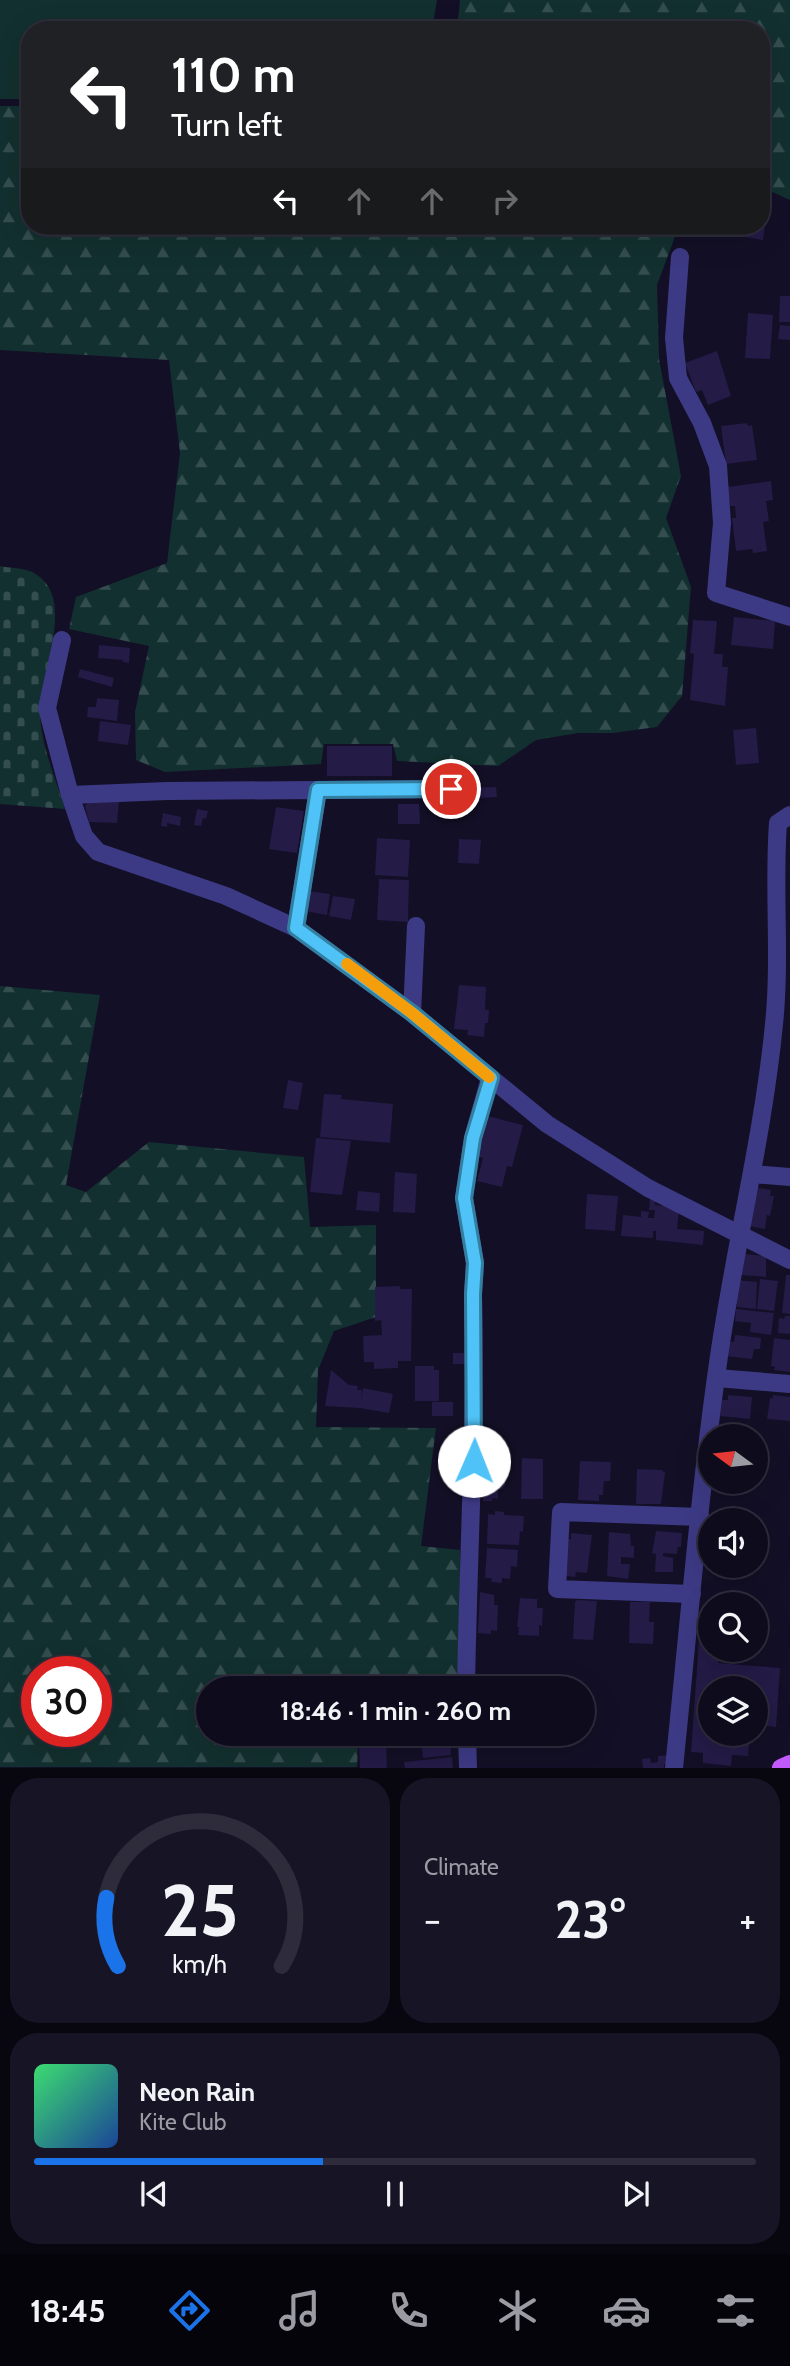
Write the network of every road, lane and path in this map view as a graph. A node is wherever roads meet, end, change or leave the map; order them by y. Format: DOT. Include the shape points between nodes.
graph roads {
  1 [pos="680,257"];
  2 [pos="790,617"];
  3 [pos="61,640"];
  4 [pos="451,789"];
  5 [pos="318,790"];
  6 [pos="70,795"];
  7 [pos="790,815"];
  8 [pos="416,926"];
  9 [pos="296,928"];
  10 [pos="412,1013"];
  11 [pos="491,1078"];
  12 [pos="752,1174"];
  13 [pos="790,1177"];
  14 [pos="740,1234"];
  15 [pos="790,1260"];
  16 [pos="717,1378"];
  17 [pos="790,1384"];
  18 [pos="701,1508"];
  19 [pos="698,1517"];
  20 [pos="698,1536"];
  21 [pos="692,1594"];
  22 [pos="466,1676"];
  23 [pos="467,1746"];
  24 [pos="790,1764"];
  25 [pos="468,1768"];
  26 [pos="674,1768"];
  27 [pos="781,1768"];
  1 -- 2 [label="street" via="674,338 678,377 718,466 722,523 716,593"];
  3 -- 6 [label="street" via="47,708"];
  4 -- 5 [label="street"];
  5 -- 6 [label="street"];
  5 -- 9 [label="street"];
  6 -- 9 [label="street" via="84,836 99,852 226,896"];
  7 -- 12 [label="street" via="778,823 775,1023"];
  8 -- 10 [label="street"];
  9 -- 10 [label="street"];
  10 -- 11 [label="street"];
  11 -- 14 [label="street" via="547,1124 648,1188"];
  11 -- 22 [label="street" via="473,1138 464,1198 475,1263"];
  12 -- 13 [label="street"];
  12 -- 14 [label="street"];
  14 -- 15 [label="street"];
  14 -- 16 [label="street"];
  16 -- 17 [label="street"];
  16 -- 18 [label="street"];
  19 -- 21 [label="street" via="561,1512 557,1589"];
  20 -- 21 [label="street"];
  21 -- 26 [label="street"];
  23 -- 25 [label="street"];
  24 -- 27 [label="main road"];
}
